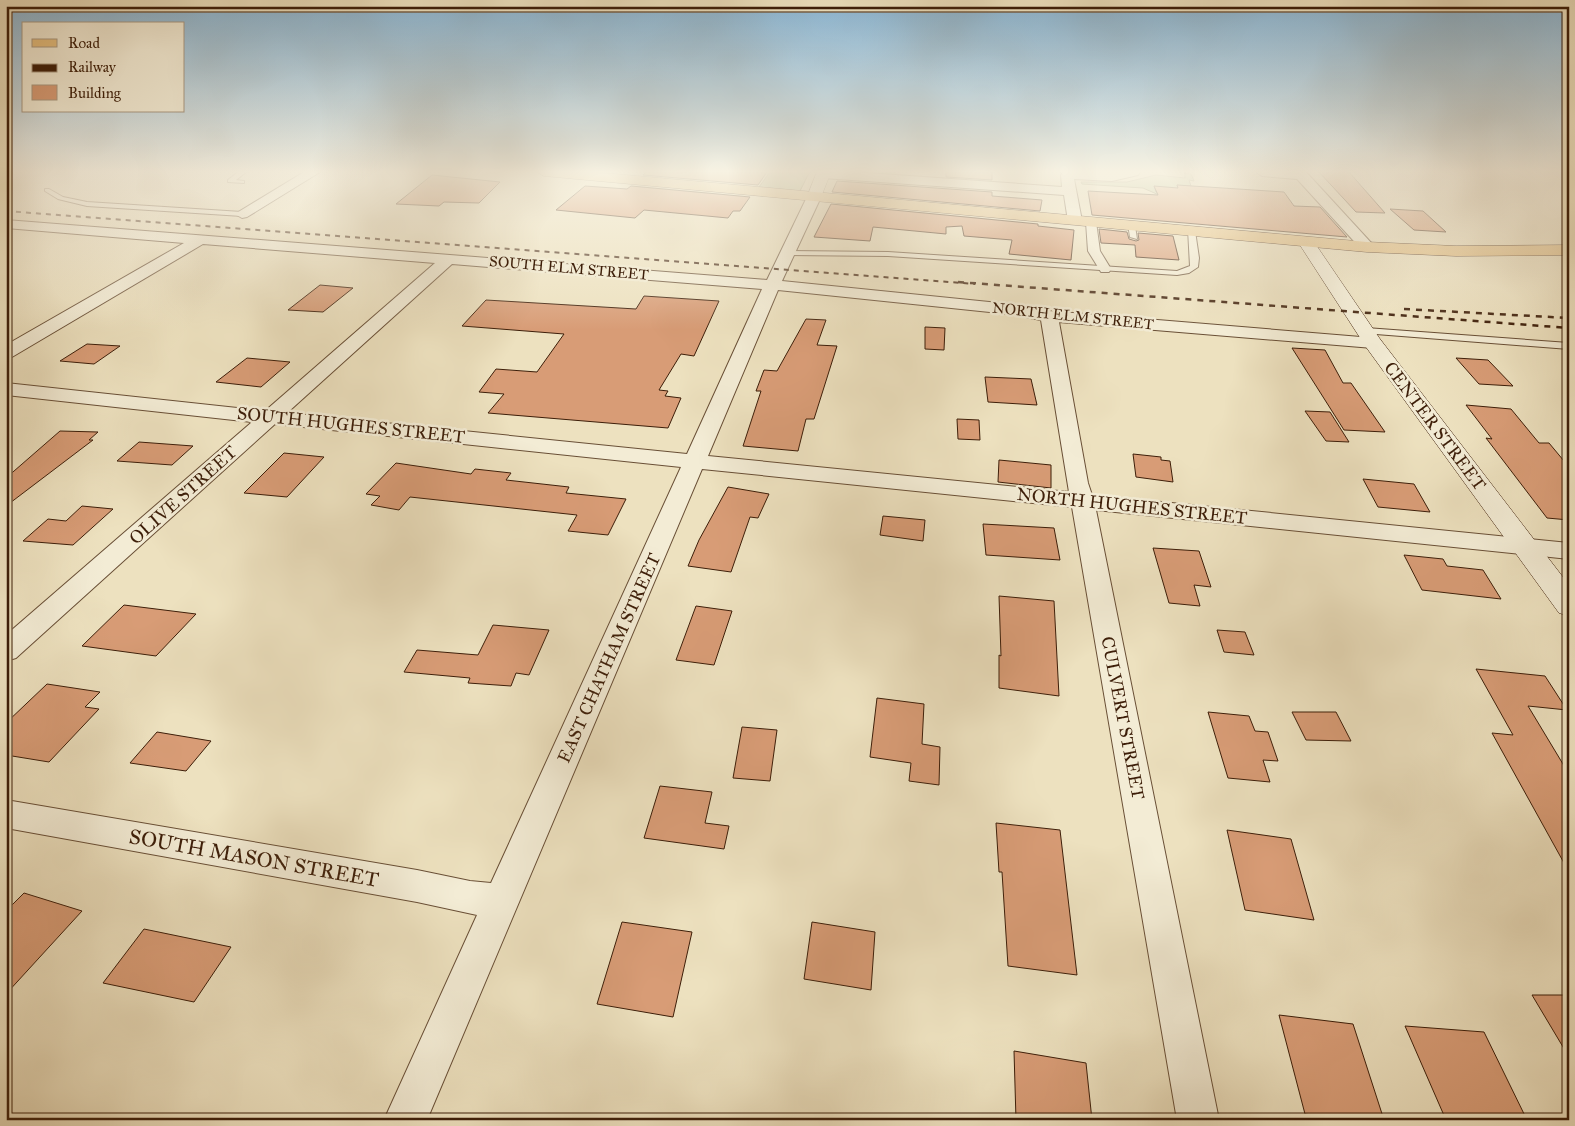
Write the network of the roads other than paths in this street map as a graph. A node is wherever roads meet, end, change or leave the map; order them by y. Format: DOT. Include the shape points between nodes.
graph roads {
  1 [pos="13,225"];
  2 [pos="801,225"];
  3 [pos="1091,225"];
  4 [pos="1101,225"];
  5 [pos="1346,225"];
  6 [pos="1191,231"];
  7 [pos="199,240"];
  8 [pos="1306,242"];
  9 [pos="1367,247"];
  10 [pos="1569,250"];
  11 [pos="788,253"];
  12 [pos="449,259"];
  13 [pos="1105,270"];
  14 [pos="773,285"];
  15 [pos="1049,316"];
  16 [pos="1369,337"];
  17 [pos="1569,346"];
  18 [pos="6,353"];
  19 [pos="6,389"];
  20 [pos="270,417"];
  21 [pos="696,460"];
  22 [pos="1083,502"];
  23 [pos="1524,546"];
  24 [pos="1569,551"];
  25 [pos="1569,606"];
  26 [pos="6,651"];
  27 [pos="6,814"];
  28 [pos="501,901"];
  29 [pos="405,1120"];
  30 [pos="1198,1120"];
  1 -- 7 [label="street, SOUTH ELM STREET"];
  2 -- 11 [label="street, EAST CHATHAM STREET"];
  3 -- 13 [label="street" via="1094,251"];
  4 -- 6 [label="main road" via="1132,232"];
  5 -- 9 [label="street"];
  6 -- 8 [label="main road"];
  6 -- 13 [label="lane" via="1195,258 1192,269 1177,273"];
  7 -- 12 [label="street, SOUTH ELM STREET"];
  7 -- 18 [label="street"];
  8 -- 9 [label="main road"];
  8 -- 16 [label="main road, CENTER STREET"];
  9 -- 10 [label="main road" via="1456,251"];
  11 -- 13 [label="lane" via="888,254"];
  11 -- 14 [label="street, EAST CHATHAM STREET"];
  12 -- 14 [label="street, SOUTH ELM STREET"];
  12 -- 20 [label="street, OLIVE STREET"];
  14 -- 15 [label="street, NORTH ELM STREET"];
  14 -- 21 [label="street, EAST CHATHAM STREET"];
  15 -- 16 [label="street, NORTH ELM STREET"];
  15 -- 22 [label="street, CULVERT STREET"];
  16 -- 17 [label="lane, NORTH ELM STREET"];
  16 -- 23 [label="main road, CENTER STREET"];
  19 -- 20 [label="street, SOUTH HUGHES STREET"];
  20 -- 21 [label="street, SOUTH HUGHES STREET"];
  20 -- 26 [label="street, OLIVE STREET"];
  21 -- 22 [label="street, NORTH HUGHES STREET"];
  21 -- 28 [label="street, EAST CHATHAM STREET"];
  22 -- 23 [label="street, NORTH HUGHES STREET"];
  22 -- 30 [label="street, CULVERT STREET"];
  23 -- 24 [label="street, NORTH HUGHES STREET"];
  23 -- 25 [label="main road, CENTER STREET"];
  27 -- 28 [label="street, SOUTH MASON STREET"];
  28 -- 29 [label="street, EAST CHATHAM STREET"];
}
